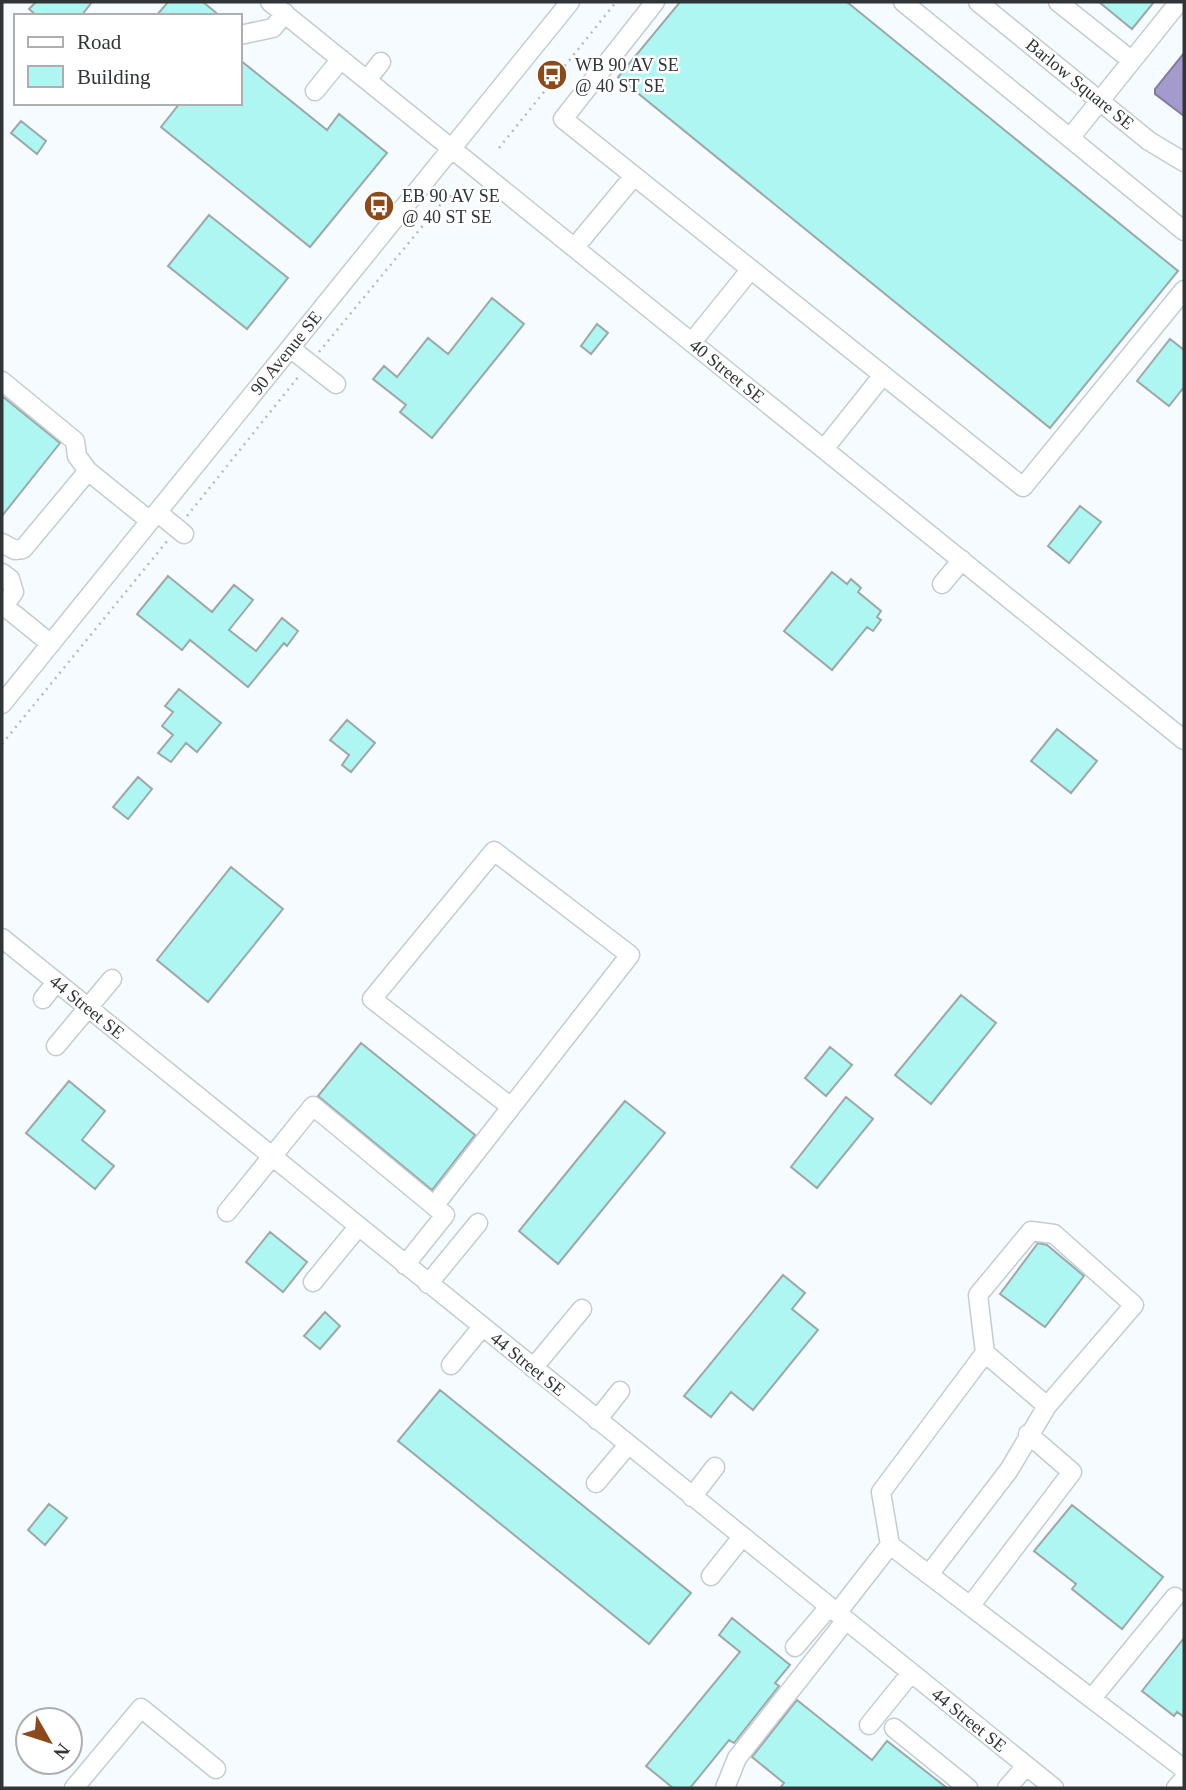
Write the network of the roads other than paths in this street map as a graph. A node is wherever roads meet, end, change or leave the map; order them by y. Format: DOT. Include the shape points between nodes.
graph roads {
  1 [pos="570,2"];
  2 [pos="654,2"];
  3 [pos="903,2"];
  4 [pos="978,2"];
  5 [pos="1058,2"];
  6 [pos="1179,2"];
  7 [pos="277,8"];
  8 [pos="242,35"];
  9 [pos="341,59"];
  10 [pos="1131,60"];
  11 [pos="381,62"];
  12 [pos="367,80"];
  13 [pos="315,91"];
  14 [pos="1099,100"];
  15 [pos="1070,138"];
  16 [pos="452,148"];
  17 [pos="1184,162"];
  18 [pos="634,176"];
  19 [pos="1184,230"];
  20 [pos="575,247"];
  21 [pos="751,269"];
  22 [pos="1184,290"];
  23 [pos="692,342"];
  24 [pos="290,348"];
  25 [pos="883,375"];
  26 [pos="2,381"];
  27 [pos="336,384"];
  28 [pos="824,449"];
  29 [pos="88,471"];
  30 [pos="154,517"];
  31 [pos="181,532"];
  32 [pos="2,543"];
  33 [pos="962,560"];
  34 [pos="2,573"];
  35 [pos="942,584"];
  36 [pos="3,607"];
  37 [pos="51,644"];
  38 [pos="2,704"];
  39 [pos="1184,740"];
  40 [pos="2,938"];
  41 [pos="112,979"];
  42 [pos="56,982"];
  43 [pos="43,999"];
  44 [pos="88,1008"];
  45 [pos="56,1046"];
  46 [pos="511,1107"];
  47 [pos="272,1157"];
  48 [pos="434,1206"];
  49 [pos="227,1212"];
  50 [pos="478,1223"];
  51 [pos="358,1227"];
  52 [pos="405,1265"];
  53 [pos="313,1282"];
  54 [pos="428,1284"];
  55 [pos="582,1308"];
  56 [pos="482,1327"];
  57 [pos="985,1353"];
  58 [pos="451,1365"];
  59 [pos="533,1368"];
  60 [pos="620,1391"];
  61 [pos="1047,1406"];
  62 [pos="597,1420"];
  63 [pos="1028,1434"];
  64 [pos="628,1445"];
  65 [pos="715,1467"];
  66 [pos="596,1483"];
  67 [pos="692,1497"];
  68 [pos="743,1537"];
  69 [pos="890,1545"];
  70 [pos="930,1573"];
  71 [pos="711,1576"];
  72 [pos="1175,1597"];
  73 [pos="971,1605"];
  74 [pos="837,1613"];
  75 [pos="795,1647"];
  76 [pos="911,1673"];
  77 [pos="1092,1698"];
  78 [pos="869,1725"];
  79 [pos="894,1728"];
  80 [pos="1026,1766"];
  81 [pos="216,1769"];
  82 [pos="1184,1769"];
  83 [pos="1184,1779"];
  84 [pos="74,1788"];
  85 [pos="725,1788"];
  86 [pos="968,1788"];
  87 [pos="1007,1788"];
  88 [pos="1054,1788"];
  89 [pos="1177,1788"];
  1 -- 16 [label="street, 90 Avenue SE"];
  2 -- 18 [label="street" via="563,119"];
  3 -- 15 [label="street"];
  4 -- 14 [label="street, Barlow Square SE"];
  5 -- 10 [label="street"];
  6 -- 10 [label="street"];
  7 -- 8 [label="street" via="273,28"];
  7 -- 9 [label="street, 40 Street SE"];
  9 -- 12 [label="street, 40 Street SE"];
  9 -- 13 [label="street"];
  10 -- 14 [label="street"];
  11 -- 12 [label="street"];
  12 -- 16 [label="street, 40 Street SE"];
  14 -- 15 [label="street"];
  14 -- 17 [label="street, Barlow Square SE" via="1149,141"];
  15 -- 19 [label="street"];
  16 -- 20 [label="street, 40 Street SE"];
  16 -- 24 [label="street, 90 Avenue SE"];
  18 -- 20 [label="street"];
  18 -- 21 [label="street"];
  20 -- 23 [label="street, 40 Street SE"];
  21 -- 23 [label="street"];
  21 -- 25 [label="street"];
  22 -- 25 [label="street" via="1023,487"];
  23 -- 28 [label="street, 40 Street SE"];
  24 -- 27 [label="street"];
  24 -- 30 [label="street, 90 Avenue SE"];
  25 -- 28 [label="street"];
  26 -- 29 [label="street" via="75,441 77,456"];
  28 -- 33 [label="street, 40 Street SE"];
  29 -- 30 [label="street"];
  29 -- 32 [label="street" via="23,549"];
  30 -- 31 [label="street"];
  30 -- 37 [label="street, 90 Avenue SE"];
  33 -- 35 [label="street"];
  33 -- 39 [label="street, 40 Street SE"];
  34 -- 36 [label="street" via="10,579 14,592"];
  36 -- 37 [label="street"];
  37 -- 38 [label="street, 90 Avenue SE"];
  40 -- 42 [label="street, 44 Street SE"];
  41 -- 44 [label="street"];
  42 -- 43 [label="street"];
  42 -- 44 [label="street, 44 Street SE"];
  44 -- 45 [label="street"];
  44 -- 47 [label="street, 44 Street SE"];
  46 -- 46 [label="street" via="630,955 494,851 372,999"];
  46 -- 48 [label="street"];
  47 -- 48 [label="street" via="313,1105"];
  47 -- 49 [label="street"];
  47 -- 51 [label="street, 44 Street SE"];
  48 -- 52 [label="street" via="445,1215"];
  50 -- 54 [label="street"];
  51 -- 52 [label="street, 44 Street SE"];
  51 -- 53 [label="street"];
  52 -- 54 [label="street, 44 Street SE"];
  54 -- 56 [label="street, 44 Street SE"];
  55 -- 59 [label="street"];
  56 -- 58 [label="street"];
  56 -- 59 [label="street, 44 Street SE"];
  57 -- 61 [label="street"];
  57 -- 61 [label="street" via="978,1294 1031,1231 1054,1234 1133,1305"];
  57 -- 69 [label="street" via="881,1492"];
  59 -- 62 [label="street, 44 Street SE"];
  60 -- 62 [label="street"];
  61 -- 63 [label="street"];
  62 -- 64 [label="street, 44 Street SE"];
  63 -- 70 [label="street" via="1009,1470"];
  63 -- 73 [label="street" via="1072,1472"];
  64 -- 66 [label="street"];
  64 -- 67 [label="street, 44 Street SE"];
  65 -- 67 [label="street"];
  67 -- 68 [label="street, 44 Street SE"];
  68 -- 71 [label="street"];
  68 -- 74 [label="street, 44 Street SE"];
  69 -- 70 [label="street"];
  69 -- 74 [label="street"];
  70 -- 73 [label="street"];
  72 -- 77 [label="street"];
  73 -- 77 [label="street"];
  74 -- 75 [label="street"];
  74 -- 76 [label="street, 44 Street SE"];
  74 -- 85 [label="street" via="737,1758"];
  76 -- 78 [label="street"];
  76 -- 80 [label="street, 44 Street SE"];
  77 -- 82 [label="street"];
  79 -- 86 [label="street"];
  80 -- 87 [label="street"];
  80 -- 88 [label="street, 44 Street SE"];
  81 -- 84 [label="street" via="141,1708"];
  83 -- 89 [label="street"];
}
